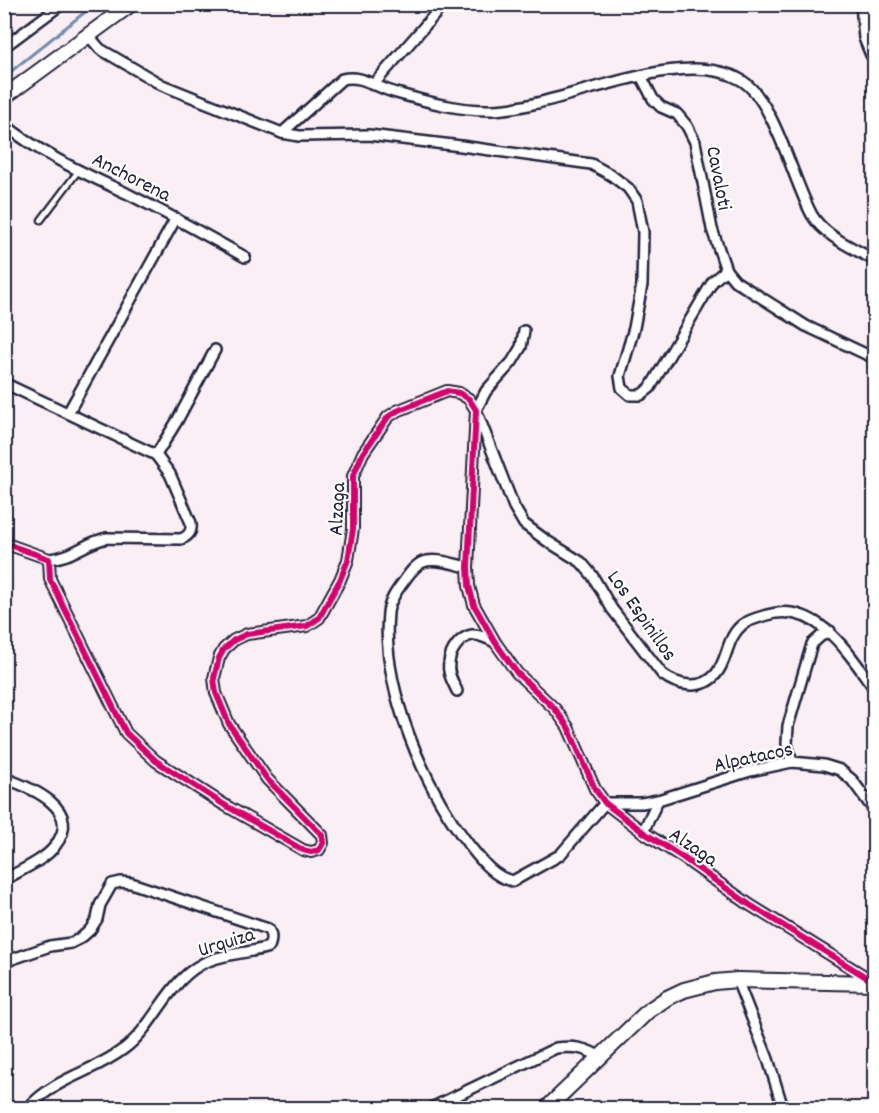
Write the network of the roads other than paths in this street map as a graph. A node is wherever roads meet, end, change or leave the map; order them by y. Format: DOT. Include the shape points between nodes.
graph roads {
  1 [pos="62,4"];
  2 [pos="131,4"];
  3 [pos="444,4"];
  4 [pos="861,4"];
  5 [pos="88,36"];
  6 [pos="4,47"];
  7 [pos="871,55"];
  8 [pos="641,76"];
  9 [pos="373,85"];
  10 [pos="4,97"];
  11 [pos="4,124"];
  12 [pos="282,132"];
  13 [pos="79,170"];
  14 [pos="176,218"];
  15 [pos="41,220"];
  16 [pos="245,257"];
  17 [pos="874,260"];
  18 [pos="726,270"];
  19 [pos="524,332"];
  20 [pos="215,350"];
  21 [pos="874,358"];
  22 [pos="4,383"];
  23 [pos="476,410"];
  24 [pos="68,413"];
  25 [pos="156,455"];
  26 [pos="4,543"];
  27 [pos="49,559"];
  28 [pos="468,567"];
  29 [pos="830,631"];
  30 [pos="495,642"];
  31 [pos="874,688"];
  32 [pos="457,691"];
  33 [pos="792,762"];
  34 [pos="4,778"];
  35 [pos="658,800"];
  36 [pos="605,803"];
  37 [pos="874,810"];
  38 [pos="643,832"];
  39 [pos="4,880"];
  40 [pos="4,962"];
  41 [pos="736,980"];
  42 [pos="874,983"];
  43 [pos="602,1058"];
  44 [pos="28,1108"];
  45 [pos="431,1108"];
  46 [pos="547,1108"];
  47 [pos="783,1108"];
  1 -- 6 [label="street"];
  2 -- 5 [label="main road"];
  3 -- 9 [label="street"];
  4 -- 7 [label="street" via="864,38"];
  5 -- 10 [label="main road"];
  5 -- 12 [label="street" via="100,49 162,85"];
  8 -- 9 [label="street" via="525,107 491,110 440,104"];
  8 -- 17 [label="street" via="702,69 741,80 758,95 813,216 828,232"];
  8 -- 18 [label="street, Cavaloti" via="653,99 677,114 695,142 712,229"];
  9 -- 12 [label="street" via="358,78 342,79"];
  11 -- 13 [label="street, Anchorena"];
  12 -- 18 [label="street" via="299,136 369,135 591,164 628,188 637,201 643,232 642,285 620,376 622,388 630,395 641,395 650,388 713,281"];
  13 -- 14 [label="street, Anchorena"];
  13 -- 15 [label="lane"];
  14 -- 16 [label="street, Anchorena"];
  14 -- 24 [label="street"];
  18 -- 21 [label="street" via="735,282 806,326"];
  19 -- 23 [label="street" via="521,347"];
  20 -- 25 [label="street"];
  22 -- 24 [label="street"];
  23 -- 27 [label="street, Alzaga" via="469,399 447,391 387,417 353,476 353,530 348,560 319,618 307,627 247,634 234,640 219,658 214,678 216,693 229,724 267,779 322,835 319,850 303,850 223,804 156,761 126,733 50,579"];
  23 -- 28 [label="street, Alzaga"];
  23 -- 29 [label="street, Los Espinillos" via="524,524 581,562 612,609 672,682 689,686 710,680 717,674 731,638 742,625 761,617 778,612 799,614"];
  24 -- 25 [label="street"];
  25 -- 27 [label="street" via="170,474 191,523 188,536 107,538 62,558"];
  26 -- 27 [label="street"];
  28 -- 30 [label="street, Alzaga" via="474,605"];
  28 -- 36 [label="street" via="424,561 394,594 388,611 395,692 436,797 490,870 513,881 560,855"];
  29 -- 31 [label="street, Los Espinillos"];
  29 -- 33 [label="street" via="812,644 788,726"];
  30 -- 32 [label="street" via="472,635 455,645 448,663"];
  30 -- 36 [label="street, Alzaga" via="517,673 555,709 568,728"];
  33 -- 35 [label="street, Alpatacos"];
  33 -- 37 [label="street, Alpatacos" via="840,770"];
  34 -- 39 [label="street" via="43,795 64,820 63,832 54,848"];
  35 -- 36 [label="street, Alpatacos"];
  35 -- 38 [label="street"];
  36 -- 38 [label="street, Alzaga"];
  38 -- 42 [label="street, Alzaga"];
  40 -- 44 [label="street, Urquiza" via="81,938 97,919 112,884 121,882 271,933 269,946 210,960 192,970 128,1046 52,1087"];
  41 -- 42 [label="main road"];
  41 -- 43 [label="main road" via="702,984 667,998 648,1011"];
  41 -- 47 [label="street"];
  43 -- 45 [label="street" via="588,1049 556,1048"];
  43 -- 46 [label="main road"];
}
